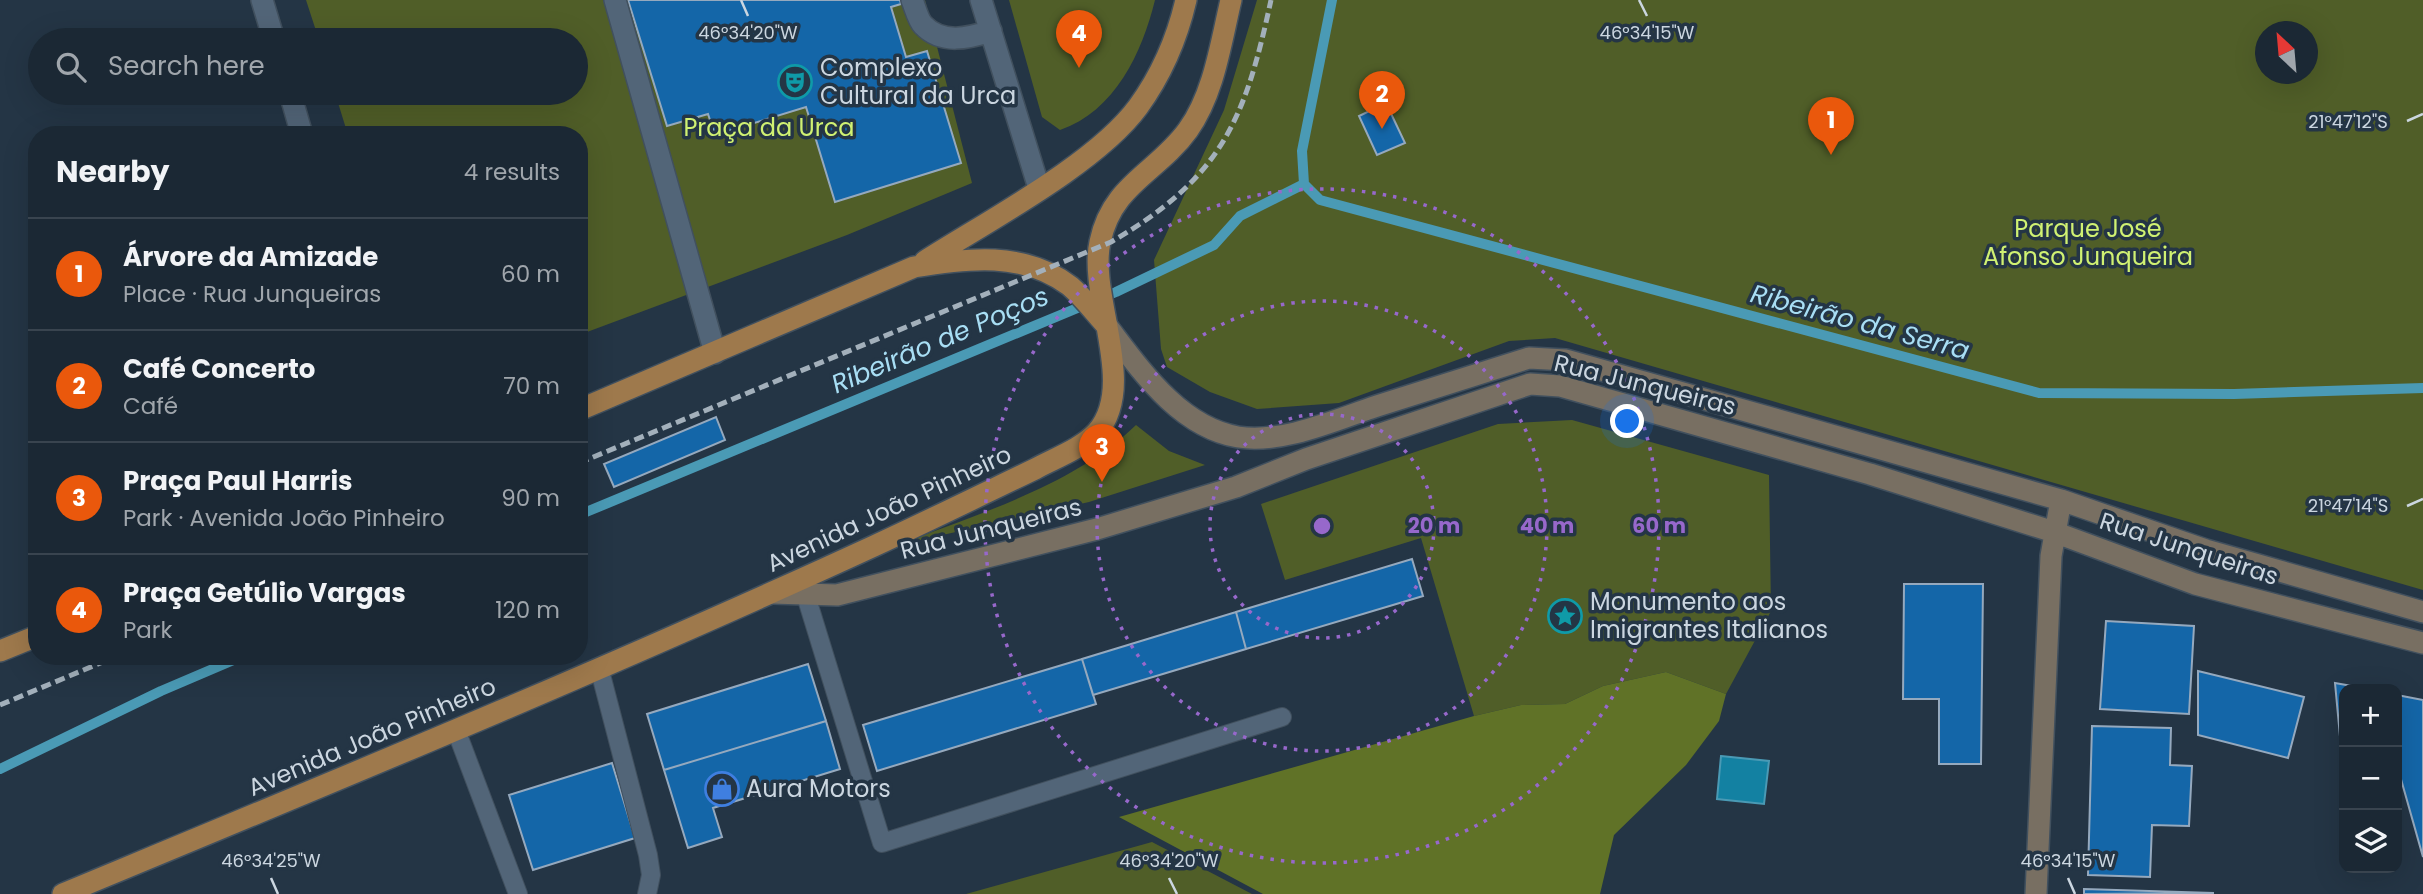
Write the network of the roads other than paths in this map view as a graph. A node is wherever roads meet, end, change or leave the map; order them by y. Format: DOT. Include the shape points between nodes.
graph roads {
  1 [pos="262,0"];
  2 [pos="615,0"];
  3 [pos="912,0"];
  4 [pos="981,0"];
  5 [pos="1186,0"];
  6 [pos="1231,0"];
  7 [pos="270,28"];
  8 [pos="991,31"];
  9 [pos="293,105"];
  10 [pos="299,126"];
  11 [pos="1040,188"];
  12 [pos="914,267"];
  13 [pos="1107,326"];
  14 [pos="715,353"];
  15 [pos="588,407"];
  16 [pos="2061,500"];
  17 [pos="2054,532"];
  18 [pos="772,593"];
  19 [pos="806,596"];
  20 [pos="2423,612"];
  21 [pos="28,640"];
  22 [pos="2423,643"];
  23 [pos="0,651"];
  24 [pos="600,671"];
  25 [pos="1282,717"];
  26 [pos="456,730"];
  27 [pos="63,894"];
  28 [pos="518,894"];
  29 [pos="647,894"];
  30 [pos="2036,894"];
  1 -- 7 [label="street"];
  2 -- 14 [label="street"];
  3 -- 8 [label="street" via="923,25 947,39"];
  4 -- 8 [label="street"];
  5 -- 11 [label="main road" via="1170,55 1137,108 1098,147"];
  6 -- 13 [label="main road, Rua Junqueiras" via="1206,94 1190,127 1173,148 1129,185 1106,219 1099,247 1099,276"];
  8 -- 11 [label="street"];
  9 -- 10 [label="street"];
  11 -- 12 [label="main road"];
  12 -- 13 [label="main road" via="998,259 1036,267 1070,287"];
  12 -- 14 [label="main road"];
  13 -- 16 [label="street, Rua Junqueiras" via="1133,361 1181,410 1237,437 1293,433 1529,358 1566,360"];
  13 -- 18 [label="main road, Avenida João Pinheiro" via="1111,401 1095,434 925,523"];
  14 -- 15 [label="main road"];
  16 -- 17 [label="street"];
  16 -- 20 [label="street, Rua Junqueiras" via="2206,550"];
  17 -- 19 [label="street, Rua Junqueiras" via="1760,442 1560,386 1530,384 1306,458 1236,488 1097,529 837,595"];
  17 -- 22 [label="street, Rua Junqueiras" via="2195,584"];
  17 -- 30 [label="street"];
  18 -- 19 [label="street, Rua Junqueiras"];
  18 -- 24 [label="main road, Avenida João Pinheiro"];
  19 -- 25 [label="lane" via="882,843"];
  21 -- 23 [label="main road"];
  24 -- 26 [label="main road, Avenida João Pinheiro"];
  24 -- 29 [label="lane" via="648,855 651,875"];
  26 -- 27 [label="main road, Avenida João Pinheiro"];
  26 -- 28 [label="lane"];
}
